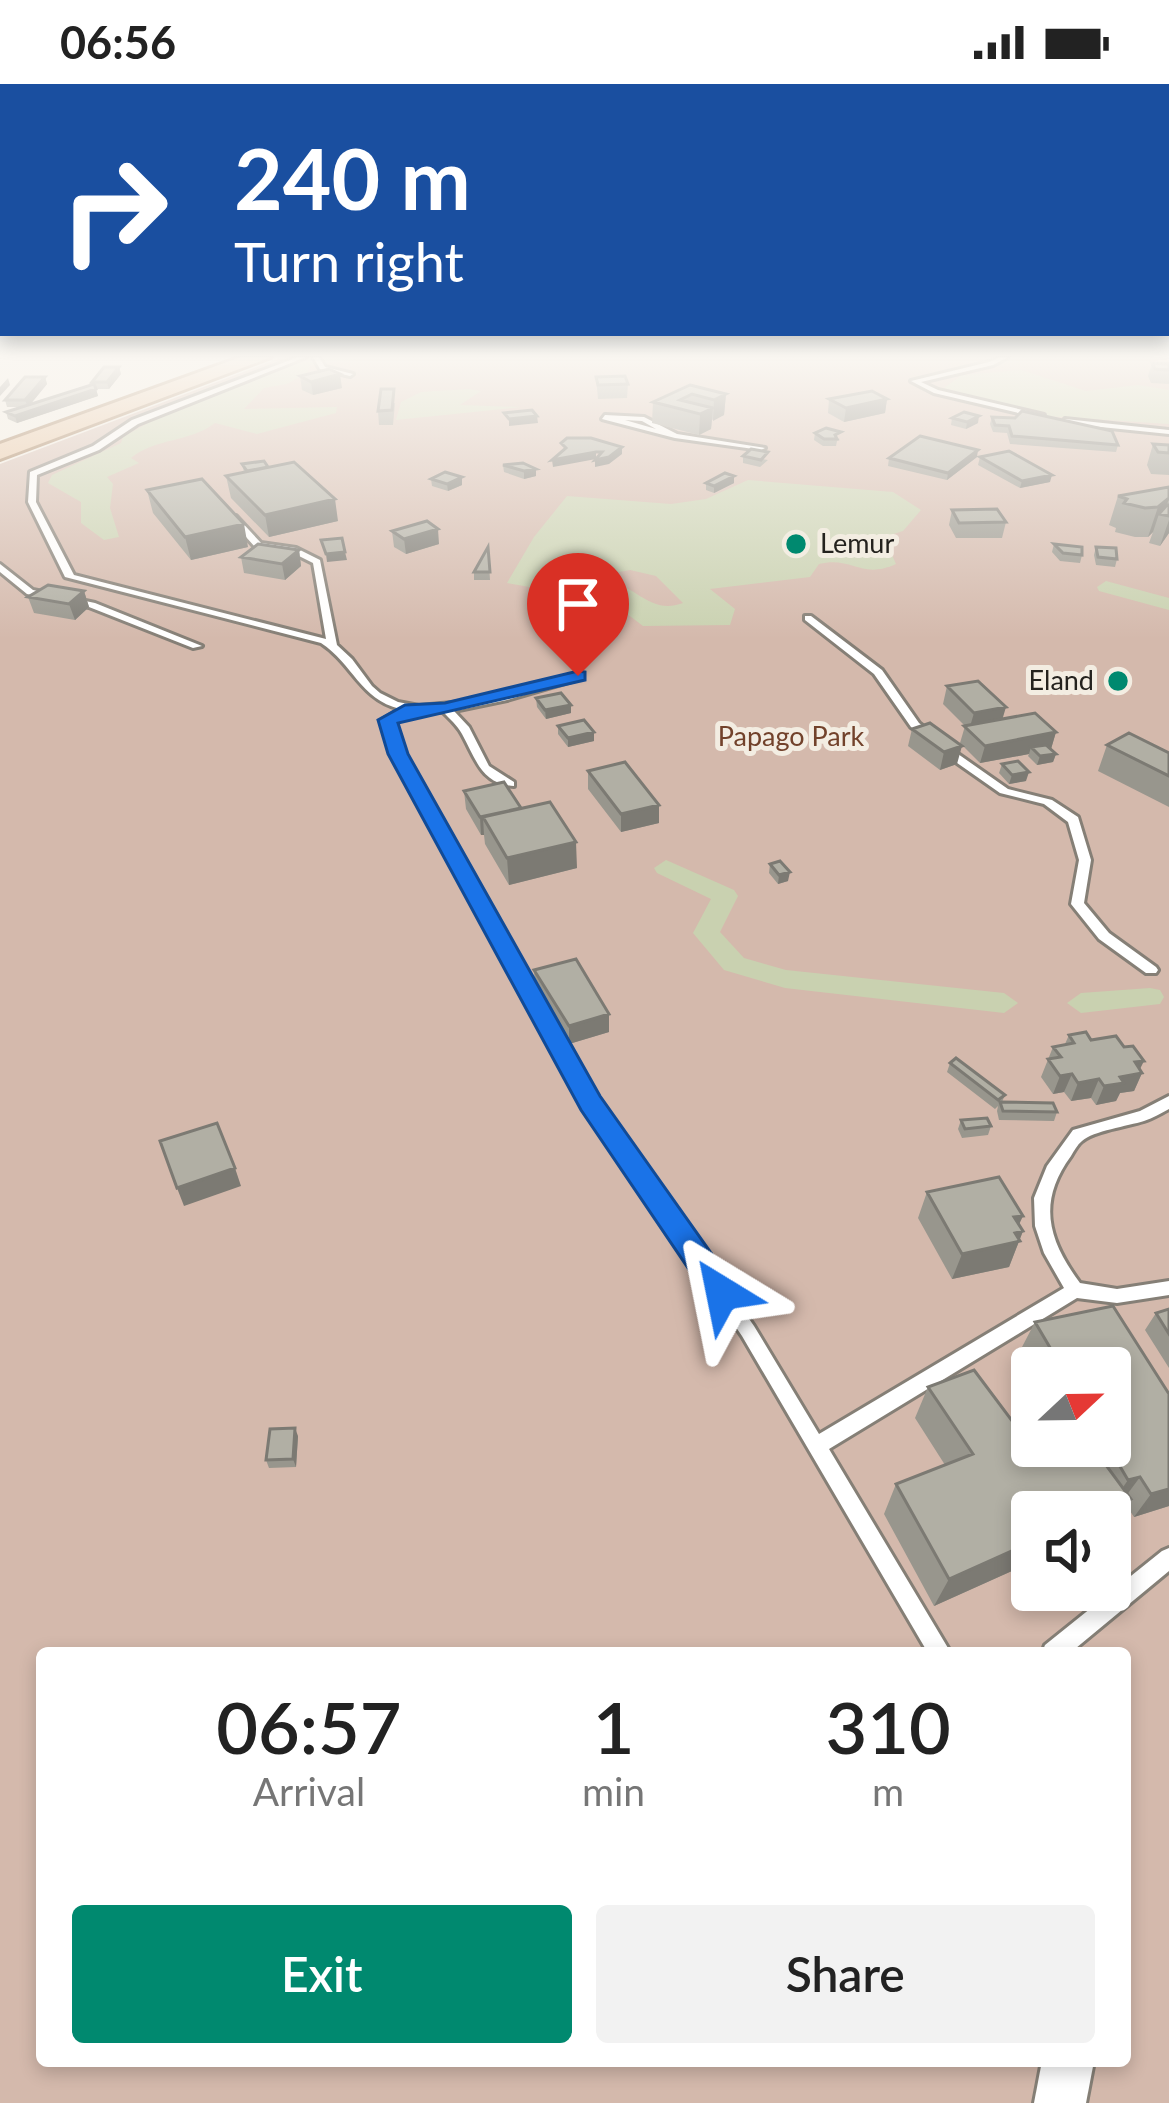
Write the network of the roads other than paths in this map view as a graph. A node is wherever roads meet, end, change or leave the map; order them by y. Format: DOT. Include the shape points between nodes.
graph roads {
  1 [pos="88,451"];
  2 [pos="231,515"];
  3 [pos="0,567"];
  4 [pos="6,577"];
  5 [pos="808,617"];
  6 [pos="197,646"];
  7 [pos="332,646"];
  8 [pos="578,676"];
  9 [pos="445,708"];
  10 [pos="405,711"];
  11 [pos="510,784"];
  12 [pos="1151,970"];
  13 [pos="1169,1102"];
  14 [pos="1169,1288"];
  15 [pos="1075,1290"];
  16 [pos="819,1444"];
  17 [pos="1169,1558"];
  18 [pos="937,1647"];
  19 [pos="1060,1647"];
  20 [pos="1067,2067"];
  21 [pos="1060,2103"];
  1 -- 7 [label="lane" via="30,482 70,577"];
  2 -- 7 [label="lane" via="258,544 317,562"];
  3 -- 4 [label="lane"];
  4 -- 6 [label="lane"];
  5 -- 12 [label="lane" via="878,671 915,725 954,756 1004,791 1048,802 1074,820 1085,860 1077,904"];
  7 -- 10 [label="lane" via="348,654 373,693"];
  8 -- 9 [label="lane"];
  9 -- 10 [label="lane"];
  9 -- 11 [label="lane" via="484,768"];
  10 -- 16 [label="lane" via="387,720 398,754 591,1103"];
  13 -- 15 [label="lane" via="1078,1134 1045,1184 1043,1237"];
  14 -- 15 [label="lane" via="1117,1296"];
  15 -- 16 [label="lane"];
  16 -- 18 [label="lane"];
  17 -- 19 [label="lane"];
  20 -- 21 [label="street"];
}
